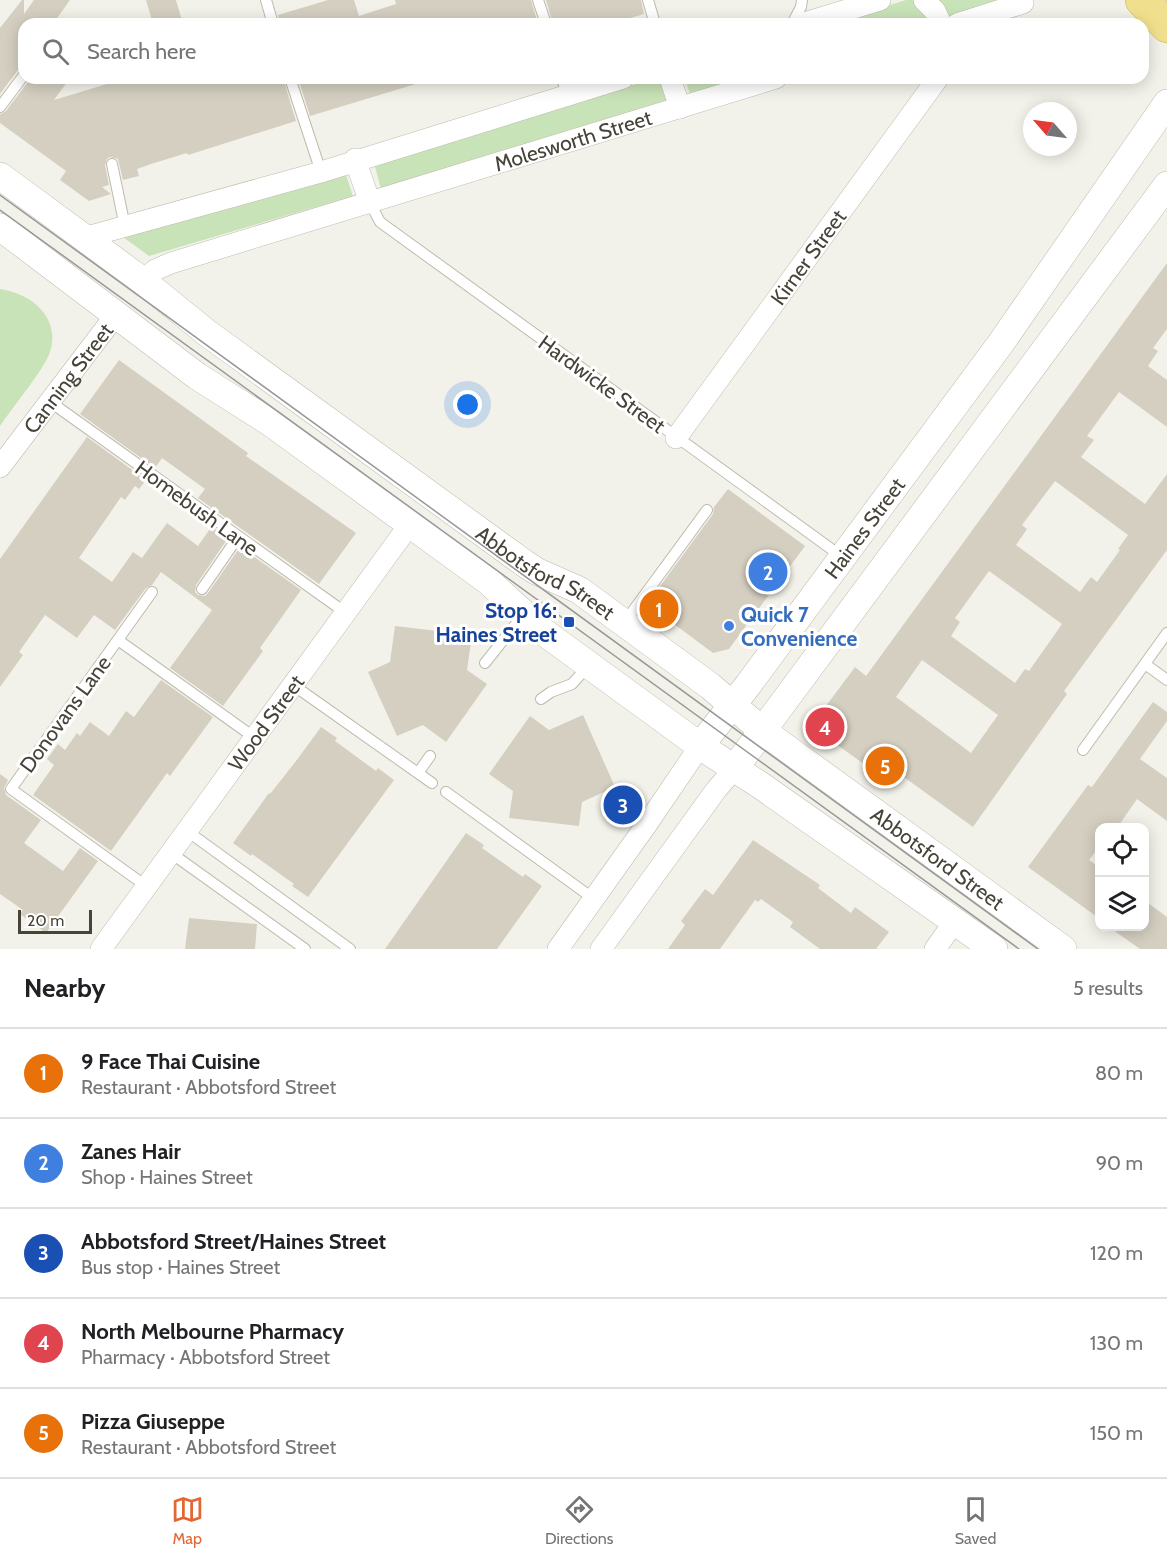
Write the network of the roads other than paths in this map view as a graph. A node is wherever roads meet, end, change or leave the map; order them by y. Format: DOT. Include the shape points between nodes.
graph roads {
  1 [pos="266,0"];
  2 [pos="538,0"];
  3 [pos="648,0"];
  4 [pos="802,0"];
  5 [pos="880,0"];
  6 [pos="924,0"];
  7 [pos="1022,0"];
  8 [pos="1142,0"];
  9 [pos="271,18"];
  10 [pos="544,18"];
  11 [pos="653,18"];
  12 [pos="795,18"];
  13 [pos="821,18"];
  14 [pos="938,18"];
  15 [pos="976,18"];
  16 [pos="1167,26"];
  17 [pos="18,83"];
  18 [pos="292,84"];
  19 [pos="672,84"];
  20 [pos="757,84"];
  21 [pos="934,84"];
  22 [pos="564,86"];
  23 [pos="1167,103"];
  24 [pos="0,107"];
  25 [pos="680,108"];
  26 [pos="355,159"];
  27 [pos="112,164"];
  28 [pos="321,172"];
  29 [pos="0,176"];
  30 [pos="1167,185"];
  31 [pos="370,203"];
  32 [pos="0,227"];
  33 [pos="124,227"];
  34 [pos="83,238"];
  35 [pos="53,266"];
  36 [pos="143,281"];
  37 [pos="115,316"];
  38 [pos="49,401"];
  39 [pos="676,438"];
  40 [pos="0,467"];
  41 [pos="432,496"];
  42 [pos="707,510"];
  43 [pos="410,524"];
  44 [pos="238,537"];
  45 [pos="843,557"];
  46 [pos="202,589"];
  47 [pos="152,592"];
  48 [pos="346,613"];
  49 [pos="524,614"];
  50 [pos="624,623"];
  51 [pos="1167,633"];
  52 [pos="118,640"];
  53 [pos="485,663"];
  54 [pos="1145,664"];
  55 [pos="589,665"];
  56 [pos="1167,680"];
  57 [pos="293,685"];
  58 [pos="542,699"];
  59 [pos="732,704"];
  60 [pos="763,731"];
  61 [pos="255,738"];
  62 [pos="700,746"];
  63 [pos="1083,750"];
  64 [pos="430,756"];
  65 [pos="734,769"];
  66 [pos="418,773"];
  67 [pos="432,783"];
  68 [pos="446,792"];
  69 [pos="187,831"];
  70 [pos="171,853"];
  71 [pos="147,886"];
  72 [pos="594,899"];
  73 [pos="955,921"];
  74 [pos="101,949"];
  75 [pos="304,949"];
  76 [pos="350,949"];
  77 [pos="558,949"];
  78 [pos="601,949"];
  79 [pos="935,949"];
  80 [pos="994,949"];
  81 [pos="1063,949"];
  1 -- 9 [label="lane"];
  2 -- 10 [label="lane"];
  3 -- 11 [label="lane"];
  4 -- 12 [label="lane"];
  5 -- 13 [label="street"];
  6 -- 14 [label="street"];
  7 -- 15 [label="street" via="1023,3"];
  8 -- 16 [label="highway"];
  17 -- 24 [label="lane"];
  18 -- 28 [label="lane"];
  19 -- 25 [label="street"];
  20 -- 25 [label="street, Molesworth Street"];
  21 -- 39 [label="street, Kirner Street"];
  22 -- 26 [label="street"];
  23 -- 45 [label="street, Haines Street" via="1001,343"];
  25 -- 31 [label="street, Molesworth Street"];
  26 -- 28 [label="street"];
  26 -- 31 [label="street"];
  27 -- 33 [label="lane"];
  28 -- 33 [label="street"];
  29 -- 34 [label="street, Abbotsford Street"];
  30 -- 60 [label="street, Haines Street"];
  31 -- 36 [label="street, Molesworth Street" via="171,263"];
  31 -- 39 [label="lane, Hardwicke Street" via="380,222"];
  32 -- 35 [label="street, Abbotsford Street"];
  33 -- 34 [label="street"];
  34 -- 35 [label="street" via="69,246"];
  34 -- 36 [label="street, Abbotsford Street"];
  35 -- 37 [label="street, Abbotsford Street"];
  36 -- 37 [label="street"];
  36 -- 41 [label="street, Abbotsford Street" via="207,333"];
  37 -- 38 [label="street, Canning Street"];
  37 -- 43 [label="street, Abbotsford Street"];
  38 -- 40 [label="street, Canning Street"];
  38 -- 44 [label="lane, Homebush Lane"];
  39 -- 45 [label="lane, Hardwicke Street"];
  41 -- 43 [label="street, Wood Street"];
  41 -- 50 [label="street, Abbotsford Street" via="536,571 579,590"];
  42 -- 50 [label="lane"];
  43 -- 48 [label="street, Wood Street"];
  43 -- 49 [label="street, Abbotsford Street" via="488,581"];
  44 -- 46 [label="lane"];
  44 -- 48 [label="lane, Homebush Lane"];
  45 -- 59 [label="street, Haines Street"];
  47 -- 52 [label="lane"];
  48 -- 57 [label="street, Wood Street"];
  49 -- 53 [label="lane"];
  49 -- 55 [label="street, Abbotsford Street"];
  50 -- 59 [label="street, Abbotsford Street"];
  51 -- 54 [label="lane"];
  52 -- 61 [label="lane, Donovans Lane"];
  52 -- 71 [label="lane, Donovans Lane" via="11,789"];
  54 -- 56 [label="lane"];
  54 -- 63 [label="lane"];
  55 -- 58 [label="lane" via="572,684"];
  55 -- 62 [label="street, Abbotsford Street"];
  57 -- 61 [label="street, Wood Street"];
  57 -- 66 [label="lane"];
  59 -- 60 [label="street, Abbotsford Street"];
  59 -- 62 [label="street, Haines Street"];
  60 -- 65 [label="street, Haines Street"];
  60 -- 81 [label="street, Abbotsford Street"];
  61 -- 69 [label="street, Wood Street"];
  62 -- 65 [label="street, Abbotsford Street"];
  62 -- 72 [label="street, Haines Street"];
  64 -- 66 [label="lane"];
  65 -- 73 [label="street, Abbotsford Street"];
  65 -- 78 [label="street, Haines Street"];
  66 -- 67 [label="lane"];
  68 -- 72 [label="lane" via="468,801"];
  69 -- 70 [label="street, Wood Street"];
  69 -- 76 [label="lane"];
  70 -- 71 [label="street, Wood Street"];
  70 -- 75 [label="lane"];
  71 -- 74 [label="street, Wood Street"];
  72 -- 77 [label="street, Haines Street"];
  73 -- 79 [label="street"];
  73 -- 80 [label="street, Abbotsford Street"];
}
